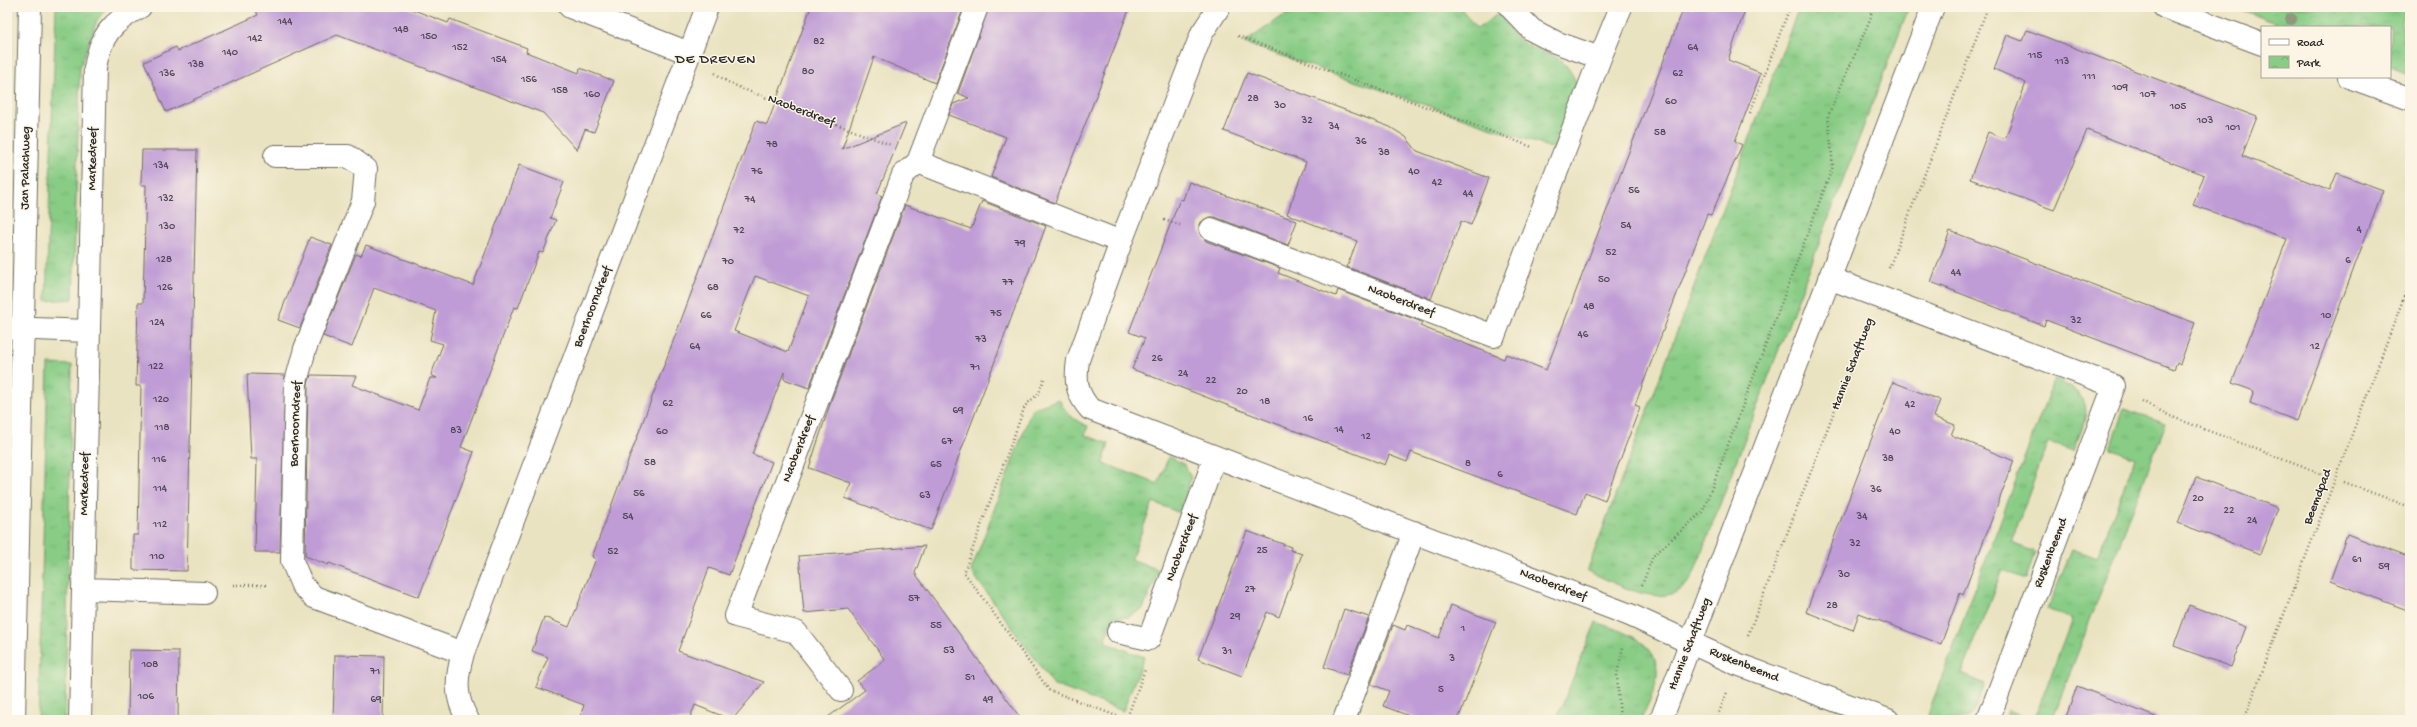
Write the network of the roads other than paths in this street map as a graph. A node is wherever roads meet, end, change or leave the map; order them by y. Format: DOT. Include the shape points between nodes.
graph roads {
  1 [pos="30,7"];
  2 [pos="140,7"];
  3 [pos="570,7"];
  4 [pos="707,7"];
  5 [pos="977,7"];
  6 [pos="1510,7"];
  7 [pos="1621,7"];
  8 [pos="1932,7"];
  9 [pos="2164,7"];
  10 [pos="1213,16"];
  11 [pos="2261,44"];
  12 [pos="689,53"];
  13 [pos="1600,58"];
  14 [pos="2352,78"];
  15 [pos="2410,99"];
  16 [pos="275,156"];
  17 [pos="918,162"];
  18 [pos="1211,229"];
  19 [pos="1121,242"];
  20 [pos="1829,278"];
  21 [pos="15,328"];
  22 [pos="89,331"];
  23 [pos="1215,457"];
  24 [pos="1414,532"];
  25 [pos="83,590"];
  26 [pos="204,593"];
  27 [pos="1118,632"];
  28 [pos="1690,642"];
  29 [pos="463,653"];
  30 [pos="11,663"];
  31 [pos="841,690"];
  32 [pos="14,720"];
  33 [pos="80,720"];
  34 [pos="468,720"];
  35 [pos="1344,720"];
  36 [pos="1661,720"];
  37 [pos="1888,720"];
  38 [pos="1988,720"];
  1 -- 21 [label="street, Jan Palachweg"];
  2 -- 22 [label="street, Markedreef" via="124,16 106,33 98,50 95,68"];
  3 -- 12 [label="street"];
  4 -- 12 [label="street, Boerhoorndreef"];
  5 -- 17 [label="street, Naoberdreef"];
  6 -- 13 [label="street" via="1532,30 1555,42"];
  7 -- 13 [label="street, Naoberdreef"];
  8 -- 20 [label="street, Hannie Schaftweg"];
  9 -- 11 [label="street"];
  10 -- 19 [label="street, Naoberdreef"];
  12 -- 29 [label="street, Boerhoorndreef"];
  13 -- 18 [label="street, Naoberdreef" via="1494,336"];
  14 -- 15 [label="street"];
  16 -- 29 [label="street, Boerhoorndreef" via="348,156 366,169 364,201 305,349 296,382 292,561 302,585 314,597"];
  17 -- 19 [label="street"];
  17 -- 31 [label="street, Naoberdreef" via="903,175 736,616 796,632"];
  19 -- 23 [label="street, Naoberdreef" via="1078,360 1075,379 1080,397 1090,409"];
  20 -- 28 [label="street, Hannie Schaftweg"];
  20 -- 38 [label="street, Ruskenbeemd" via="2114,386"];
  21 -- 22 [label="street"];
  21 -- 30 [label="street, Jan Palachweg"];
  22 -- 25 [label="street, Markedreef"];
  23 -- 24 [label="street, Naoberdreef"];
  23 -- 27 [label="street, Naoberdreef" via="1149,639"];
  24 -- 28 [label="street, Naoberdreef" via="1630,615"];
  24 -- 35 [label="street"];
  25 -- 26 [label="street"];
  25 -- 33 [label="street, Markedreef"];
  28 -- 36 [label="street, Hannie Schaftweg"];
  28 -- 37 [label="street, Ruskenbeemd" via="1738,664"];
  29 -- 34 [label="street, Boerhoorndreef" via="457,674 458,695"];
  30 -- 32 [label="street, Jan Palachweg"];
}
